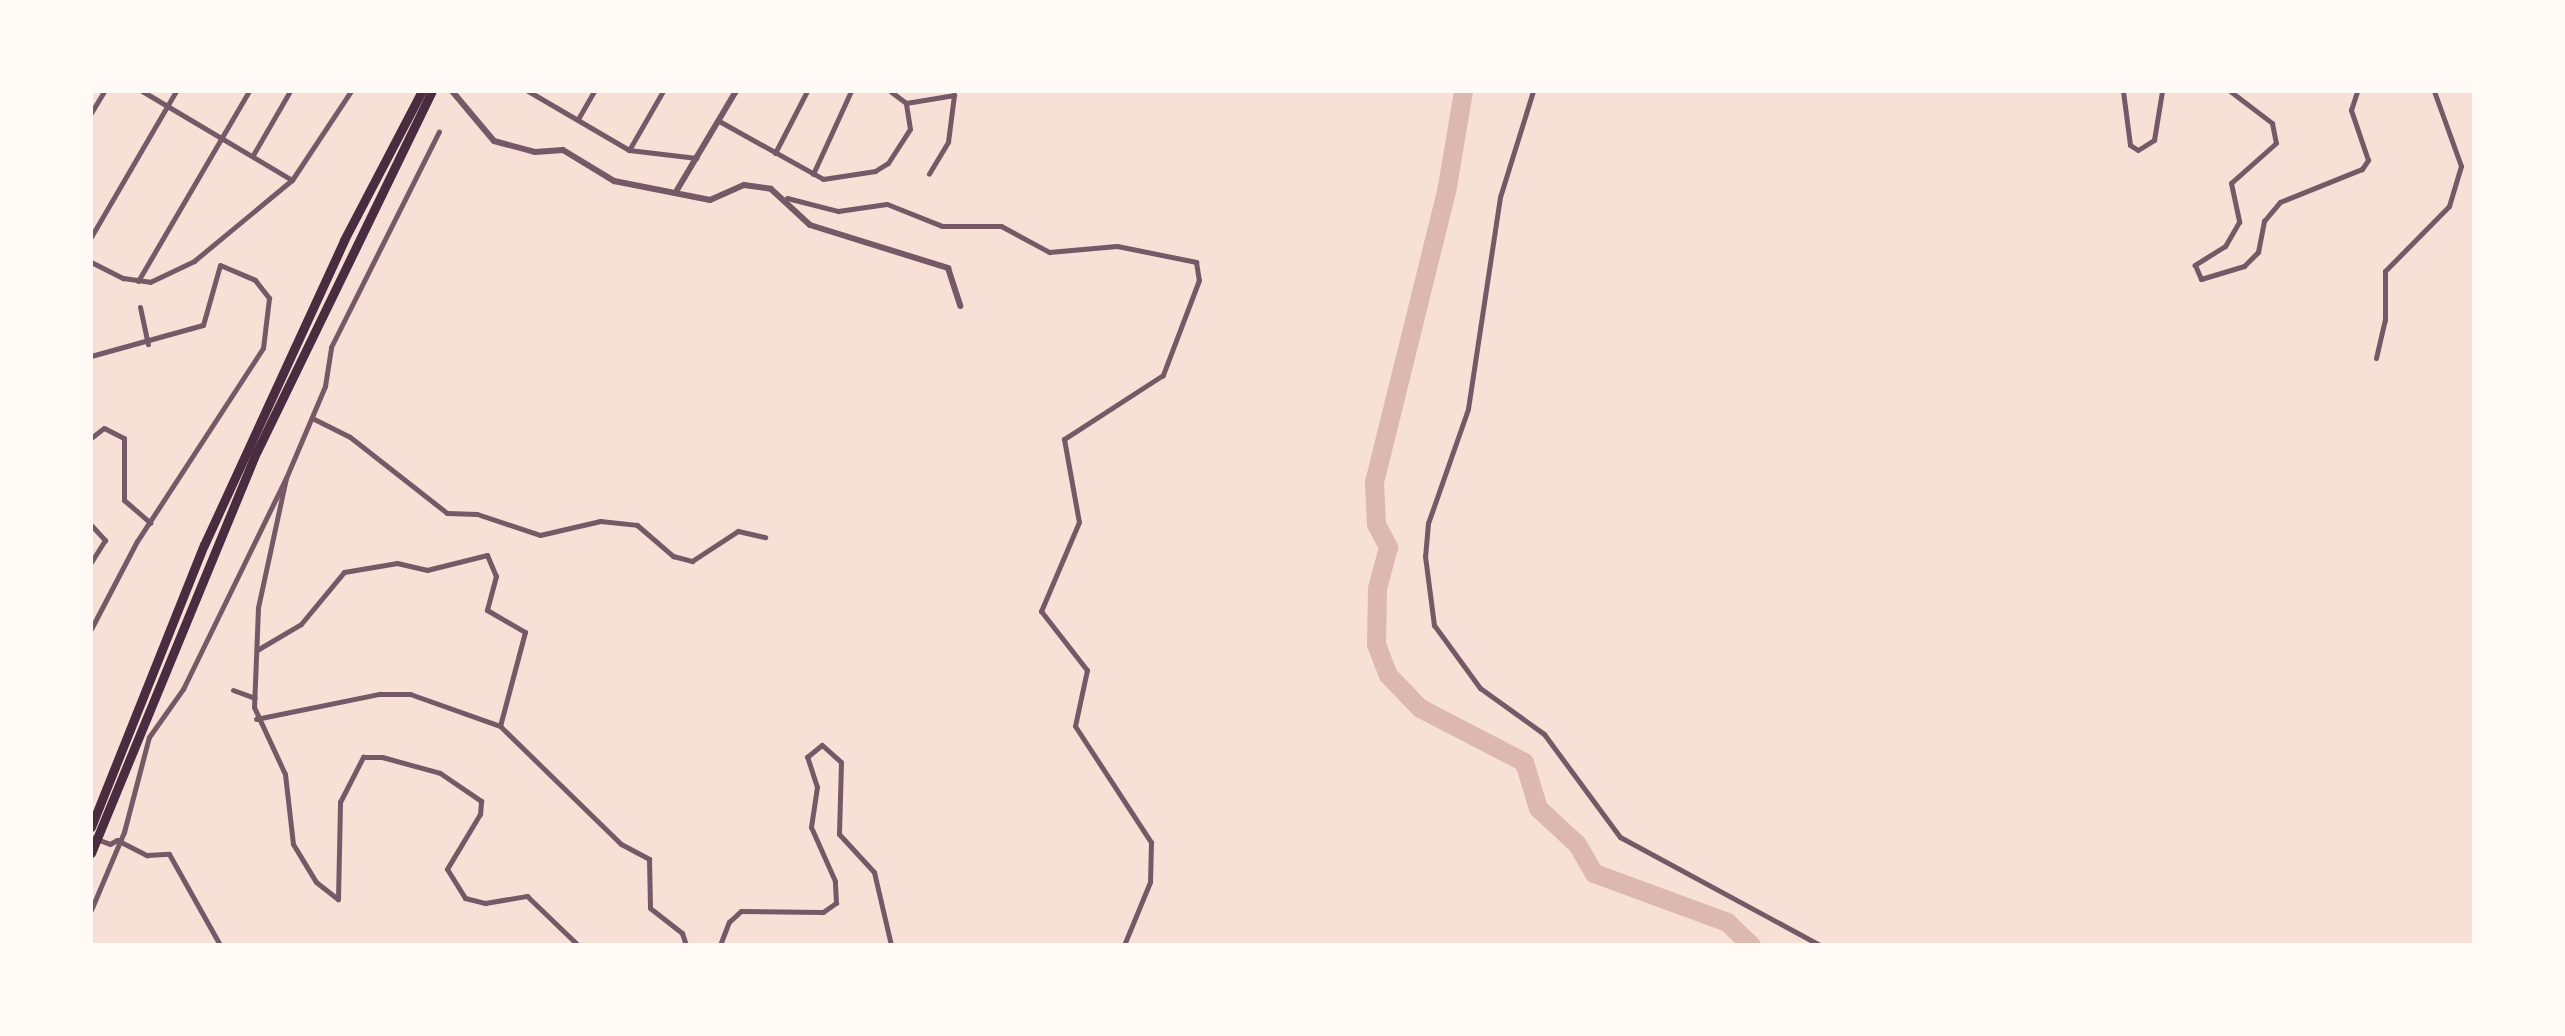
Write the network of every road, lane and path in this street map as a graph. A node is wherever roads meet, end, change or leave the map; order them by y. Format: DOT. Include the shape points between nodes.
graph roads {
  1 [pos="104,91"];
  2 [pos="142,91"];
  3 [pos="176,91"];
  4 [pos="249,91"];
  5 [pos="290,91"];
  6 [pos="351,91"];
  7 [pos="422,91"];
  8 [pos="432,91"];
  9 [pos="452,91"];
  10 [pos="528,91"];
  11 [pos="594,91"];
  12 [pos="663,91"];
  13 [pos="736,91"];
  14 [pos="807,91"];
  15 [pos="851,91"];
  16 [pos="890,91"];
  17 [pos="1533,91"];
  18 [pos="2123,91"];
  19 [pos="2162,91"];
  20 [pos="2230,91"];
  21 [pos="2357,91"];
  22 [pos="2434,91"];
  23 [pos="906,103"];
  24 [pos="167,106"];
  25 [pos="91,113"];
  26 [pos="578,119"];
  27 [pos="719,121"];
  28 [pos="439,131"];
  29 [pos="222,137"];
  30 [pos="629,150"];
  31 [pos="775,153"];
  32 [pos="253,155"];
  33 [pos="698,158"];
  34 [pos="813,174"];
  35 [pos="929,174"];
  36 [pos="292,180"];
  37 [pos="677,190"];
  38 [pos="787,198"];
  39 [pos="91,237"];
  40 [pos="91,262"];
  41 [pos="138,281"];
  42 [pos="960,306"];
  43 [pos="140,307"];
  44 [pos="148,344"];
  45 [pos="91,356"];
  46 [pos="2376,358"];
  47 [pos="312,418"];
  48 [pos="91,438"];
  49 [pos="286,478"];
  50 [pos="150,523"];
  51 [pos="91,525"];
  52 [pos="765,537"];
  53 [pos="91,562"];
  54 [pos="91,629"];
  55 [pos="256,650"];
  56 [pos="233,690"];
  57 [pos="255,698"];
  58 [pos="256,719"];
  59 [pos="500,726"];
  60 [pos="91,827"];
  61 [pos="91,838"];
  62 [pos="117,840"];
  63 [pos="91,853"];
  64 [pos="91,910"];
  65 [pos="220,945"];
  66 [pos="578,945"];
  67 [pos="686,945"];
  68 [pos="720,945"];
  69 [pos="891,945"];
  70 [pos="1124,945"];
  71 [pos="1820,945"];
  1 -- 25 [label="street"];
  2 -- 24 [label="street"];
  3 -- 24 [label="street"];
  4 -- 29 [label="street"];
  5 -- 32 [label="street"];
  6 -- 36 [label="street"];
  7 -- 60 [label="highway" via="344,240 204,545"];
  8 -- 63 [label="highway" via="257,451"];
  9 -- 37 [label="street" via="494,141 535,152 563,150 614,181"];
  10 -- 26 [label="street"];
  11 -- 26 [label="street"];
  12 -- 30 [label="street"];
  13 -- 27 [label="street"];
  14 -- 31 [label="street"];
  15 -- 34 [label="street"];
  16 -- 23 [label="street"];
  17 -- 71 [label="street" via="1500,197 1468,408 1428,523 1425,556 1434,625 1480,688 1544,734 1620,837"];
  18 -- 19 [label="street" via="2130,145 2138,150 2154,140"];
  20 -- 21 [label="street" via="2272,123 2276,143 2231,183 2239,222 2225,246 2195,265 2201,279 2244,266 2258,252 2264,221 2280,202 2362,169 2368,160 2351,110"];
  22 -- 46 [label="street" via="2461,166 2449,206 2385,271 2385,320"];
  23 -- 34 [label="street" via="910,129 888,163 823,179"];
  23 -- 35 [label="street" via="954,95 948,142"];
  24 -- 29 [label="street"];
  24 -- 39 [label="street"];
  26 -- 30 [label="street"];
  27 -- 31 [label="street"];
  27 -- 33 [label="street"];
  28 -- 47 [label="street" via="331,347"];
  29 -- 32 [label="street"];
  29 -- 41 [label="street"];
  30 -- 33 [label="street"];
  31 -- 34 [label="street"];
  32 -- 36 [label="street"];
  33 -- 37 [label="street"];
  36 -- 41 [label="street" via="194,261 163,278"];
  37 -- 38 [label="street" via="710,200 752,185"];
  38 -- 42 [label="street" via="810,225 948,268"];
  38 -- 70 [label="street" via="838,211 887,204 942,226 1001,226 1049,252 1117,246 1196,262 1199,280 1163,375 1064,439 1079,523 1041,611 1087,670 1075,726 1151,842 1150,882"];
  40 -- 41 [label="street"];
  43 -- 44 [label="street"];
  44 -- 45 [label="street"];
  44 -- 50 [label="street" via="203,325 220,265 265,288 263,348"];
  47 -- 49 [label="street"];
  47 -- 52 [label="street" via="350,437 447,513 477,514 540,535 600,521 637,525 673,556 692,561 738,531"];
  48 -- 50 [label="street" via="104,428 124,438 124,500"];
  49 -- 55 [label="street" via="264,574"];
  49 -- 62 [label="street" via="183,689 149,737"];
  50 -- 54 [label="street"];
  51 -- 53 [label="street" via="104,540"];
  55 -- 57 [label="street"];
  55 -- 59 [label="street" via="301,624 344,572 397,563 427,570 487,555 496,576 487,610 525,632"];
  56 -- 57 [label="street"];
  57 -- 58 [label="street"];
  58 -- 59 [label="street" via="379,694 410,694"];
  58 -- 66 [label="street" via="285,774 293,844 330,898 338,899 340,802 348,775 363,757 382,757 440,773 481,801 480,814 447,869 465,898 485,902 527,895"];
  59 -- 67 [label="street" via="621,844 649,859 650,908 682,933"];
  61 -- 62 [label="street" via="110,844"];
  62 -- 64 [label="street"];
  62 -- 65 [label="street" via="148,855 169,854"];
  68 -- 69 [label="street" via="729,922 741,911 823,912 836,903 835,881 811,827 817,787 807,757 818,745 831,748 841,762 837,828 849,850 874,872"];
}
